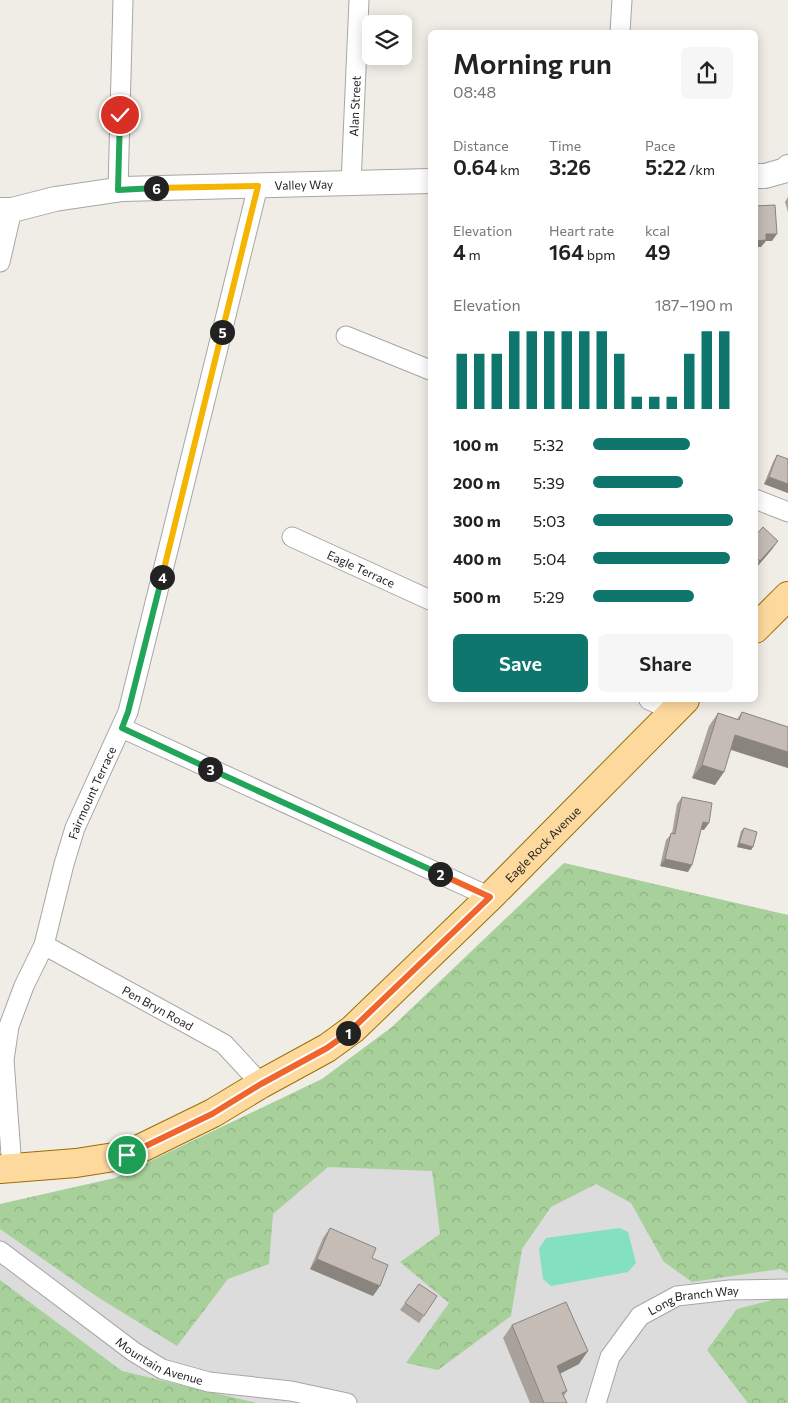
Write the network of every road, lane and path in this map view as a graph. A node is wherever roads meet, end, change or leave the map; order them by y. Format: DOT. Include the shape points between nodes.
graph roads {
  1 [pos="123,0"];
  2 [pos="359,0"];
  3 [pos="622,0"];
  4 [pos="620,30"];
  5 [pos="788,167"];
  6 [pos="758,176"];
  7 [pos="428,181"];
  8 [pos="351,184"];
  9 [pos="258,186"];
  10 [pos="118,190"];
  11 [pos="6,210"];
  12 [pos="0,262"];
  13 [pos="346,336"];
  14 [pos="428,369"];
  15 [pos="758,500"];
  16 [pos="788,512"];
  17 [pos="292,537"];
  18 [pos="788,596"];
  19 [pos="428,599"];
  20 [pos="758,626"];
  21 [pos="659,702"];
  22 [pos="680,706"];
  23 [pos="122,728"];
  24 [pos="490,897"];
  25 [pos="44,945"];
  26 [pos="261,1084"];
  27 [pos="6,1169"];
  28 [pos="0,1251"];
  29 [pos="788,1289"];
  30 [pos="347,1403"];
  31 [pos="596,1403"];
  1 -- 10 [label="street"];
  2 -- 8 [label="street, Alan Street"];
  3 -- 4 [label="street"];
  5 -- 6 [label="street"];
  7 -- 8 [label="street, Valley Way"];
  8 -- 9 [label="street, Valley Way"];
  9 -- 10 [label="street, Valley Way"];
  9 -- 23 [label="street, Fairmount Terrace"];
  10 -- 11 [label="street, Valley Way"];
  11 -- 12 [label="street"];
  13 -- 14 [label="street"];
  15 -- 16 [label="street"];
  17 -- 19 [label="street, Eagle Terrace"];
  18 -- 20 [label="main road"];
  21 -- 22 [label="street"];
  22 -- 24 [label="main road, Eagle Rock Avenue"];
  23 -- 24 [label="street"];
  23 -- 25 [label="street, Fairmount Terrace" via="75,828"];
  24 -- 26 [label="main road, Eagle Rock Avenue" via="354,1029 327,1048"];
  25 -- 26 [label="street, Pen Bryn Road" via="224,1044"];
  25 -- 27 [label="street, Fairmount Terrace" via="12,1018 4,1060"];
  26 -- 27 [label="main road, Eagle Rock Avenue" via="212,1114 127,1155"];
  28 -- 30 [label="street, Mountain Avenue" via="134,1352 162,1369 209,1382 291,1391"];
  29 -- 31 [label="street, Long Branch Way" via="730,1290 677,1296 640,1316 610,1357"];
}
